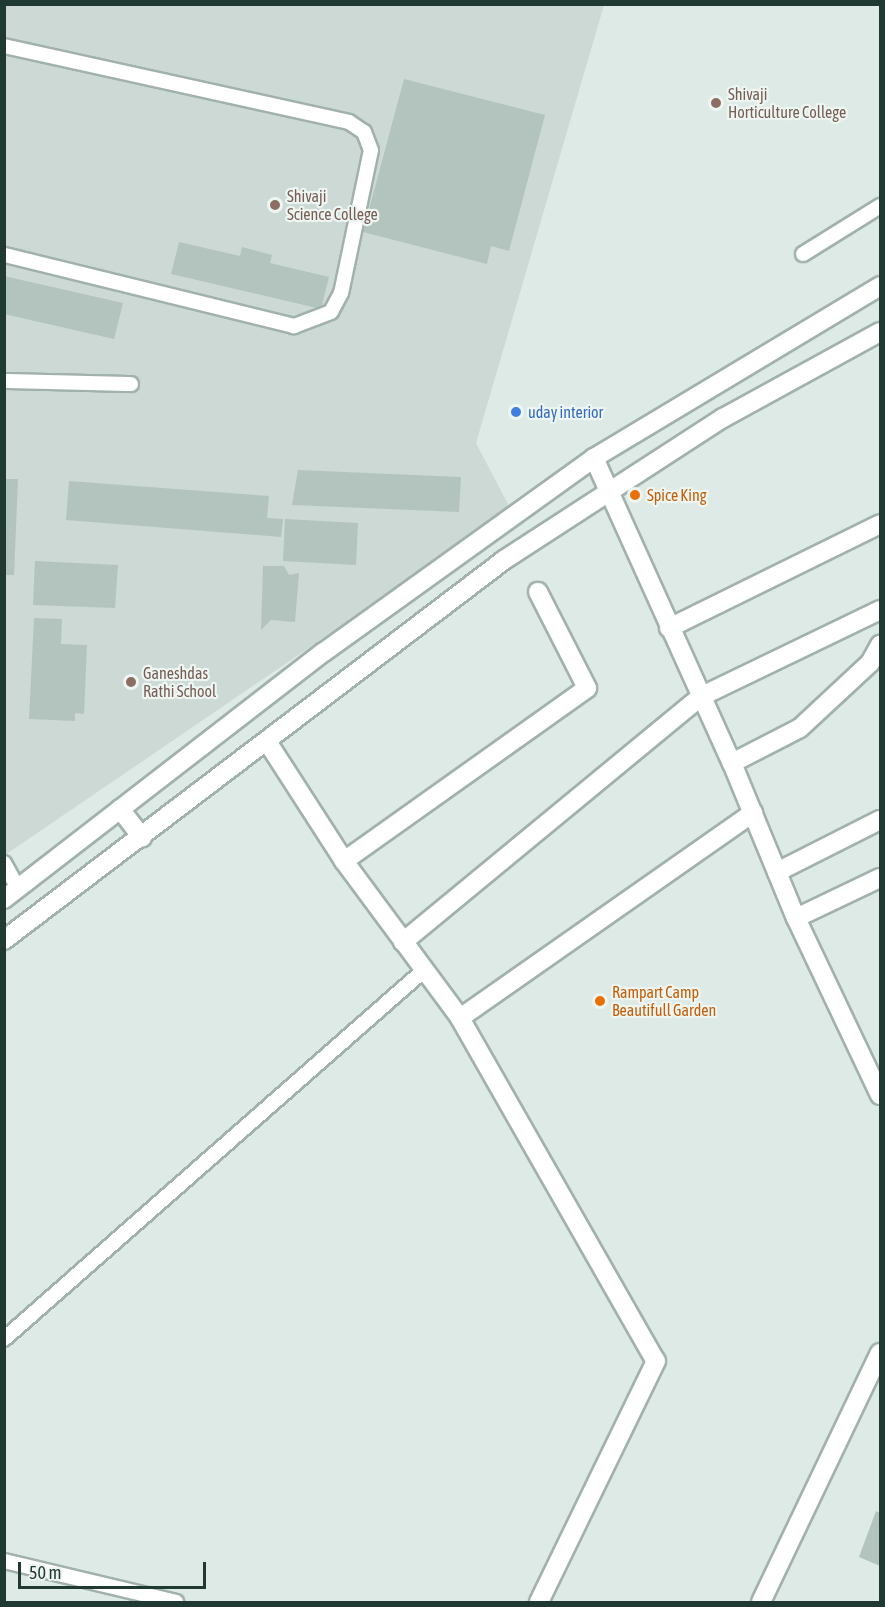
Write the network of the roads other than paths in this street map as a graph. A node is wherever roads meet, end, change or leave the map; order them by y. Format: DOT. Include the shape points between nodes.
graph roads {
  1 [pos="4,45"];
  2 [pos="880,206"];
  3 [pos="803,254"];
  4 [pos="4,255"];
  5 [pos="880,286"];
  6 [pos="880,332"];
  7 [pos="4,381"];
  8 [pos="130,384"];
  9 [pos="594,458"];
  10 [pos="612,492"];
  11 [pos="880,524"];
  12 [pos="538,592"];
  13 [pos="880,609"];
  14 [pos="669,628"];
  15 [pos="880,645"];
  16 [pos="700,697"];
  17 [pos="268,743"];
  18 [pos="732,763"];
  19 [pos="120,810"];
  20 [pos="753,813"];
  21 [pos="880,820"];
  22 [pos="142,837"];
  23 [pos="344,861"];
  24 [pos="4,863"];
  25 [pos="777,872"];
  26 [pos="880,878"];
  27 [pos="11,893"];
  28 [pos="796,918"];
  29 [pos="4,940"];
  30 [pos="403,942"];
  31 [pos="423,971"];
  32 [pos="460,1018"];
  33 [pos="876,1077"];
  34 [pos="880,1095"];
  35 [pos="4,1339"];
  36 [pos="880,1353"];
  37 [pos="4,1561"];
  38 [pos="177,1602"];
  39 [pos="539,1602"];
  40 [pos="761,1602"];
  1 -- 4 [label="lane" via="350,122 364,132 371,150 340,293 331,312 294,326"];
  2 -- 3 [label="lane"];
  5 -- 9 [label="street"];
  6 -- 10 [label="street" via="723,418"];
  7 -- 8 [label="lane"];
  9 -- 10 [label="street"];
  9 -- 19 [label="street" via="324,652"];
  10 -- 14 [label="street"];
  10 -- 17 [label="street" via="504,560"];
  11 -- 14 [label="street"];
  12 -- 23 [label="street" via="586,688"];
  13 -- 16 [label="street"];
  14 -- 16 [label="street"];
  15 -- 18 [label="street" via="870,663 800,728"];
  16 -- 18 [label="street"];
  16 -- 30 [label="street"];
  17 -- 22 [label="street"];
  17 -- 23 [label="street"];
  18 -- 20 [label="street"];
  19 -- 22 [label="street"];
  19 -- 27 [label="street"];
  20 -- 25 [label="street"];
  20 -- 32 [label="street"];
  21 -- 25 [label="street"];
  22 -- 29 [label="street"];
  23 -- 30 [label="street"];
  24 -- 27 [label="lane"];
  25 -- 28 [label="street"];
  26 -- 28 [label="street"];
  28 -- 33 [label="street"];
  30 -- 31 [label="street"];
  31 -- 32 [label="street"];
  31 -- 35 [label="lane"];
  32 -- 39 [label="street" via="656,1361"];
  33 -- 34 [label="street"];
  36 -- 40 [label="street"];
  37 -- 38 [label="lane"];
}
